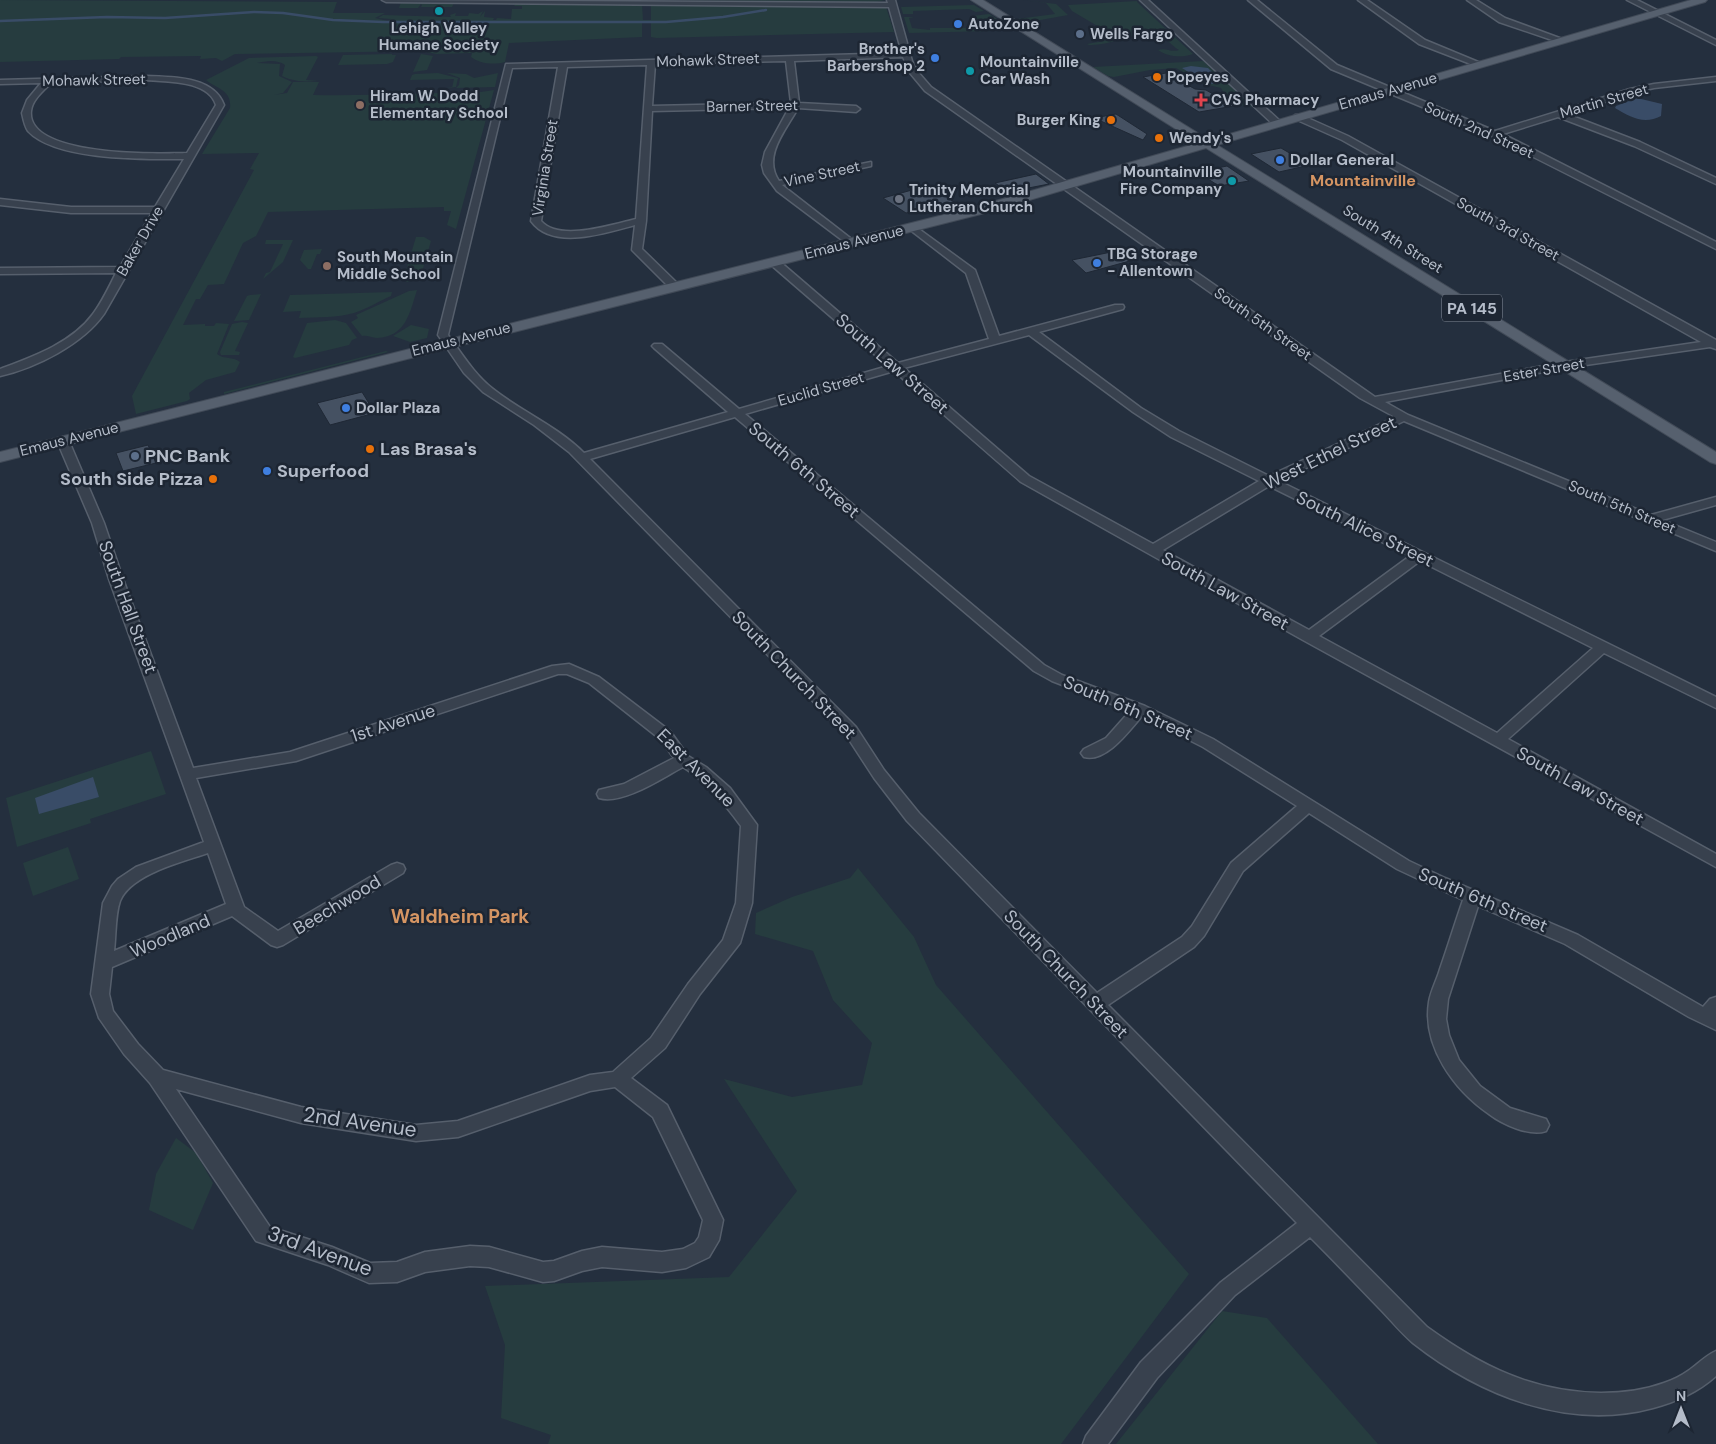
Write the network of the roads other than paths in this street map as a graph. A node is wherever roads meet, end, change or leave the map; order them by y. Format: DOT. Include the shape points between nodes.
graph roads {
  1 [pos="386,0"];
  2 [pos="976,0"];
  3 [pos="1144,0"];
  4 [pos="1252,0"];
  5 [pos="1362,0"];
  6 [pos="1471,0"];
  7 [pos="1631,0"];
  8 [pos="1702,0"];
  9 [pos="570,1"];
  10 [pos="892,2"];
  11 [pos="1656,13"];
  12 [pos="1561,40"];
  13 [pos="1716,43"];
  14 [pos="907,55"];
  15 [pos="790,58"];
  16 [pos="651,62"];
  17 [pos="563,64"];
  18 [pos="1479,64"];
  19 [pos="1716,79"];
  20 [pos="48,81"];
  21 [pos="0,82"];
  22 [pos="188,82"];
  23 [pos="1389,90"];
  24 [pos="795,105"];
  25 [pos="648,109"];
  26 [pos="856,109"];
  27 [pos="1559,114"];
  28 [pos="1298,117"];
  29 [pos="1277,124"];
  30 [pos="1495,134"];
  31 [pos="1209,144"];
  32 [pos="192,156"];
  33 [pos="868,164"];
  34 [pos="1716,181"];
  35 [pos="776,184"];
  36 [pos="1065,185"];
  37 [pos="0,202"];
  38 [pos="158,210"];
  39 [pos="641,221"];
  40 [pos="912,227"];
  41 [pos="850,243"];
  42 [pos="1716,246"];
  43 [pos="774,262"];
  44 [pos="123,270"];
  45 [pos="0,271"];
  46 [pos="674,286"];
  47 [pos="1119,307"];
  48 [pos="1030,330"];
  49 [pos="995,340"];
  50 [pos="448,342"];
  51 [pos="1714,344"];
  52 [pos="658,346"];
  53 [pos="1565,365"];
  54 [pos="896,367"];
  55 [pos="0,373"];
  56 [pos="1372,401"];
  57 [pos="737,413"];
  58 [pos="1404,417"];
  59 [pos="63,440"];
  60 [pos="0,457"];
  61 [pos="581,458"];
  62 [pos="1716,459"];
  63 [pos="1268,481"];
  64 [pos="1716,501"];
  65 [pos="1651,520"];
  66 [pos="1716,547"];
  67 [pos="1153,550"];
  68 [pos="1419,556"];
  69 [pos="1308,637"];
  70 [pos="1602,647"];
  71 [pos="594,680"];
  72 [pos="1716,703"];
  73 [pos="1140,709"];
  74 [pos="1497,741"];
  75 [pos="1089,753"];
  76 [pos="683,760"];
  77 [pos="189,774"];
  78 [pos="605,794"];
  79 [pos="1308,805"];
  80 [pos="214,845"];
  81 [pos="1716,861"];
  82 [pos="397,869"];
  83 [pos="1472,897"];
  84 [pos="236,908"];
  85 [pos="104,963"];
  86 [pos="1095,1004"];
  87 [pos="1713,1015"];
  88 [pos="157,1078"];
  89 [pos="618,1079"];
  90 [pos="1539,1125"];
  91 [pos="1311,1224"];
  92 [pos="1716,1362"];
  93 [pos="1094,1444"];
  1 -- 9 [label="street"];
  2 -- 31 [label="main road, South 4th Street / PA 145"];
  3 -- 29 [label="street"];
  4 -- 23 [label="street, South 2nd Street" via="1334,66"];
  5 -- 18 [label="street" via="1422,42"];
  6 -- 12 [label="street" via="1502,20"];
  7 -- 11 [label="street"];
  8 -- 11 [label="main road, Emaus Avenue"];
  9 -- 10 [label="street"];
  10 -- 14 [label="street, South 5th Street"];
  11 -- 12 [label="main road, Emaus Avenue"];
  11 -- 13 [label="street"];
  12 -- 18 [label="main road, Emaus Avenue"];
  14 -- 15 [label="street, Mohawk Street"];
  14 -- 36 [label="street, South 5th Street" via="912,70 928,89"];
  15 -- 16 [label="street, Mohawk Street"];
  15 -- 24 [label="street"];
  16 -- 17 [label="street, Mohawk Street"];
  16 -- 25 [label="street"];
  17 -- 39 [label="street, Virginia Street" via="537,225 548,232 575,234"];
  17 -- 50 [label="street, Mohawk Street" via="509,66 443,335"];
  18 -- 23 [label="main road, Emaus Avenue"];
  19 -- 27 [label="street, Martin Street" via="1641,88"];
  20 -- 21 [label="street, Mohawk Street"];
  20 -- 22 [label="street, Mohawk Street" via="146,78"];
  20 -- 32 [label="street" via="32,98 26,113 31,126 43,137 74,149 103,154"];
  22 -- 32 [label="street, Baker Drive" via="213,92 220,105"];
  23 -- 28 [label="main road, Emaus Avenue"];
  23 -- 30 [label="street, South 2nd Street"];
  24 -- 25 [label="street, Barner Street"];
  24 -- 26 [label="street, Barner Street"];
  24 -- 35 [label="street" via="767,159"];
  25 -- 39 [label="street"];
  27 -- 30 [label="street, Martin Street"];
  27 -- 34 [label="street" via="1637,144"];
  28 -- 29 [label="main road, Emaus Avenue"];
  28 -- 51 [label="street, South 3rd Street" via="1344,138"];
  29 -- 31 [label="main road, Emaus Avenue"];
  30 -- 42 [label="street, South 2nd Street"];
  31 -- 36 [label="main road, Emaus Avenue"];
  31 -- 53 [label="main road, South 4th Street / PA 145"];
  32 -- 38 [label="street, Baker Drive"];
  33 -- 35 [label="street, Vine Street"];
  35 -- 41 [label="street"];
  36 -- 40 [label="main road, Emaus Avenue"];
  36 -- 56 [label="street, South 5th Street"];
  37 -- 38 [label="street" via="71,210"];
  38 -- 44 [label="street, Baker Drive"];
  39 -- 46 [label="street" via="637,250"];
  40 -- 41 [label="main road, Emaus Avenue"];
  40 -- 49 [label="street" via="971,272"];
  41 -- 43 [label="main road, Emaus Avenue"];
  43 -- 46 [label="main road, Emaus Avenue"];
  43 -- 54 [label="street, South Law Street"];
  44 -- 45 [label="street"];
  44 -- 55 [label="street, Baker Drive" via="99,314 80,333 50,352"];
  46 -- 50 [label="main road, Emaus Avenue"];
  47 -- 48 [label="street, Euclid Street"];
  48 -- 49 [label="street, Euclid Street"];
  48 -- 63 [label="street, South Alice Street" via="1157,425"];
  49 -- 54 [label="street, Euclid Street"];
  50 -- 59 [label="main road, Emaus Avenue"];
  50 -- 61 [label="street, South Church Street" via="468,371 487,390 553,433"];
  51 -- 53 [label="street, Ester Street"];
  52 -- 57 [label="street, South 6th Street"];
  53 -- 56 [label="street, Ester Street"];
  53 -- 62 [label="main road, South 4th Street / PA 145"];
  54 -- 57 [label="street, Euclid Street"];
  54 -- 67 [label="street, South Law Street" via="1025,479"];
  56 -- 58 [label="street, South 5th Street"];
  57 -- 61 [label="street, Euclid Street"];
  57 -- 73 [label="street, South 6th Street" via="1039,668"];
  58 -- 63 [label="street, West Ethel Street"];
  58 -- 65 [label="street, South 5th Street"];
  59 -- 60 [label="main road, Emaus Avenue"];
  59 -- 77 [label="street, South Hall Street" via="98,523"];
  61 -- 86 [label="street, South Church Street" via="851,731 884,781 914,817"];
  63 -- 67 [label="street, West Ethel Street"];
  63 -- 68 [label="street, South Alice Street"];
  64 -- 65 [label="street"];
  65 -- 66 [label="street, South 5th Street"];
  67 -- 69 [label="street, South Law Street"];
  68 -- 69 [label="street"];
  68 -- 70 [label="street, South Alice Street"];
  69 -- 74 [label="street, South Law Street"];
  70 -- 72 [label="street, South Alice Street"];
  70 -- 74 [label="street"];
  71 -- 76 [label="street, East Avenue" via="665,735"];
  71 -- 77 [label="street, 1st Avenue" via="569,669 557,669 291,757"];
  73 -- 75 [label="street" via="1110,742"];
  73 -- 79 [label="street, South 6th Street" via="1208,742"];
  74 -- 81 [label="street, South Law Street"];
  76 -- 78 [label="street" via="628,789"];
  76 -- 89 [label="street, East Avenue" via="724,792 749,826 744,904 731,943 658,1042"];
  77 -- 80 [label="street"];
  79 -- 83 [label="street, South 6th Street" via="1403,865"];
  79 -- 86 [label="street" via="1236,867 1188,942"];
  80 -- 84 [label="street"];
  80 -- 85 [label="street, 3rd Avenue" via="141,872 124,882 111,903"];
  82 -- 84 [label="street, Beechwood" via="278,940"];
  83 -- 87 [label="street, South 6th Street" via="1597,952"];
  83 -- 90 [label="street" via="1438,1002 1437,1022 1441,1039 1450,1059 1480,1098 1501,1112"];
  84 -- 85 [label="street, Woodland"];
  85 -- 88 [label="street, 3rd Avenue" via="100,994 105,1014"];
  86 -- 91 [label="street, South Church Street"];
  88 -- 89 [label="street, 2nd Avenue" via="301,1115 416,1133 458,1129 590,1083"];
  88 -- 89 [label="street, 3rd Avenue" via="264,1234 368,1273 396,1272 424,1262 470,1256 489,1257 544,1272 602,1257 674,1261 702,1250 709,1240 713,1220 660,1111"];
  91 -- 92 [label="street, South Church Street" via="1419,1334 1481,1374 1519,1390 1551,1399 1590,1404 1627,1403 1661,1396 1690,1383"];
  91 -- 93 [label="street" via="1228,1289 1148,1370"];
}
